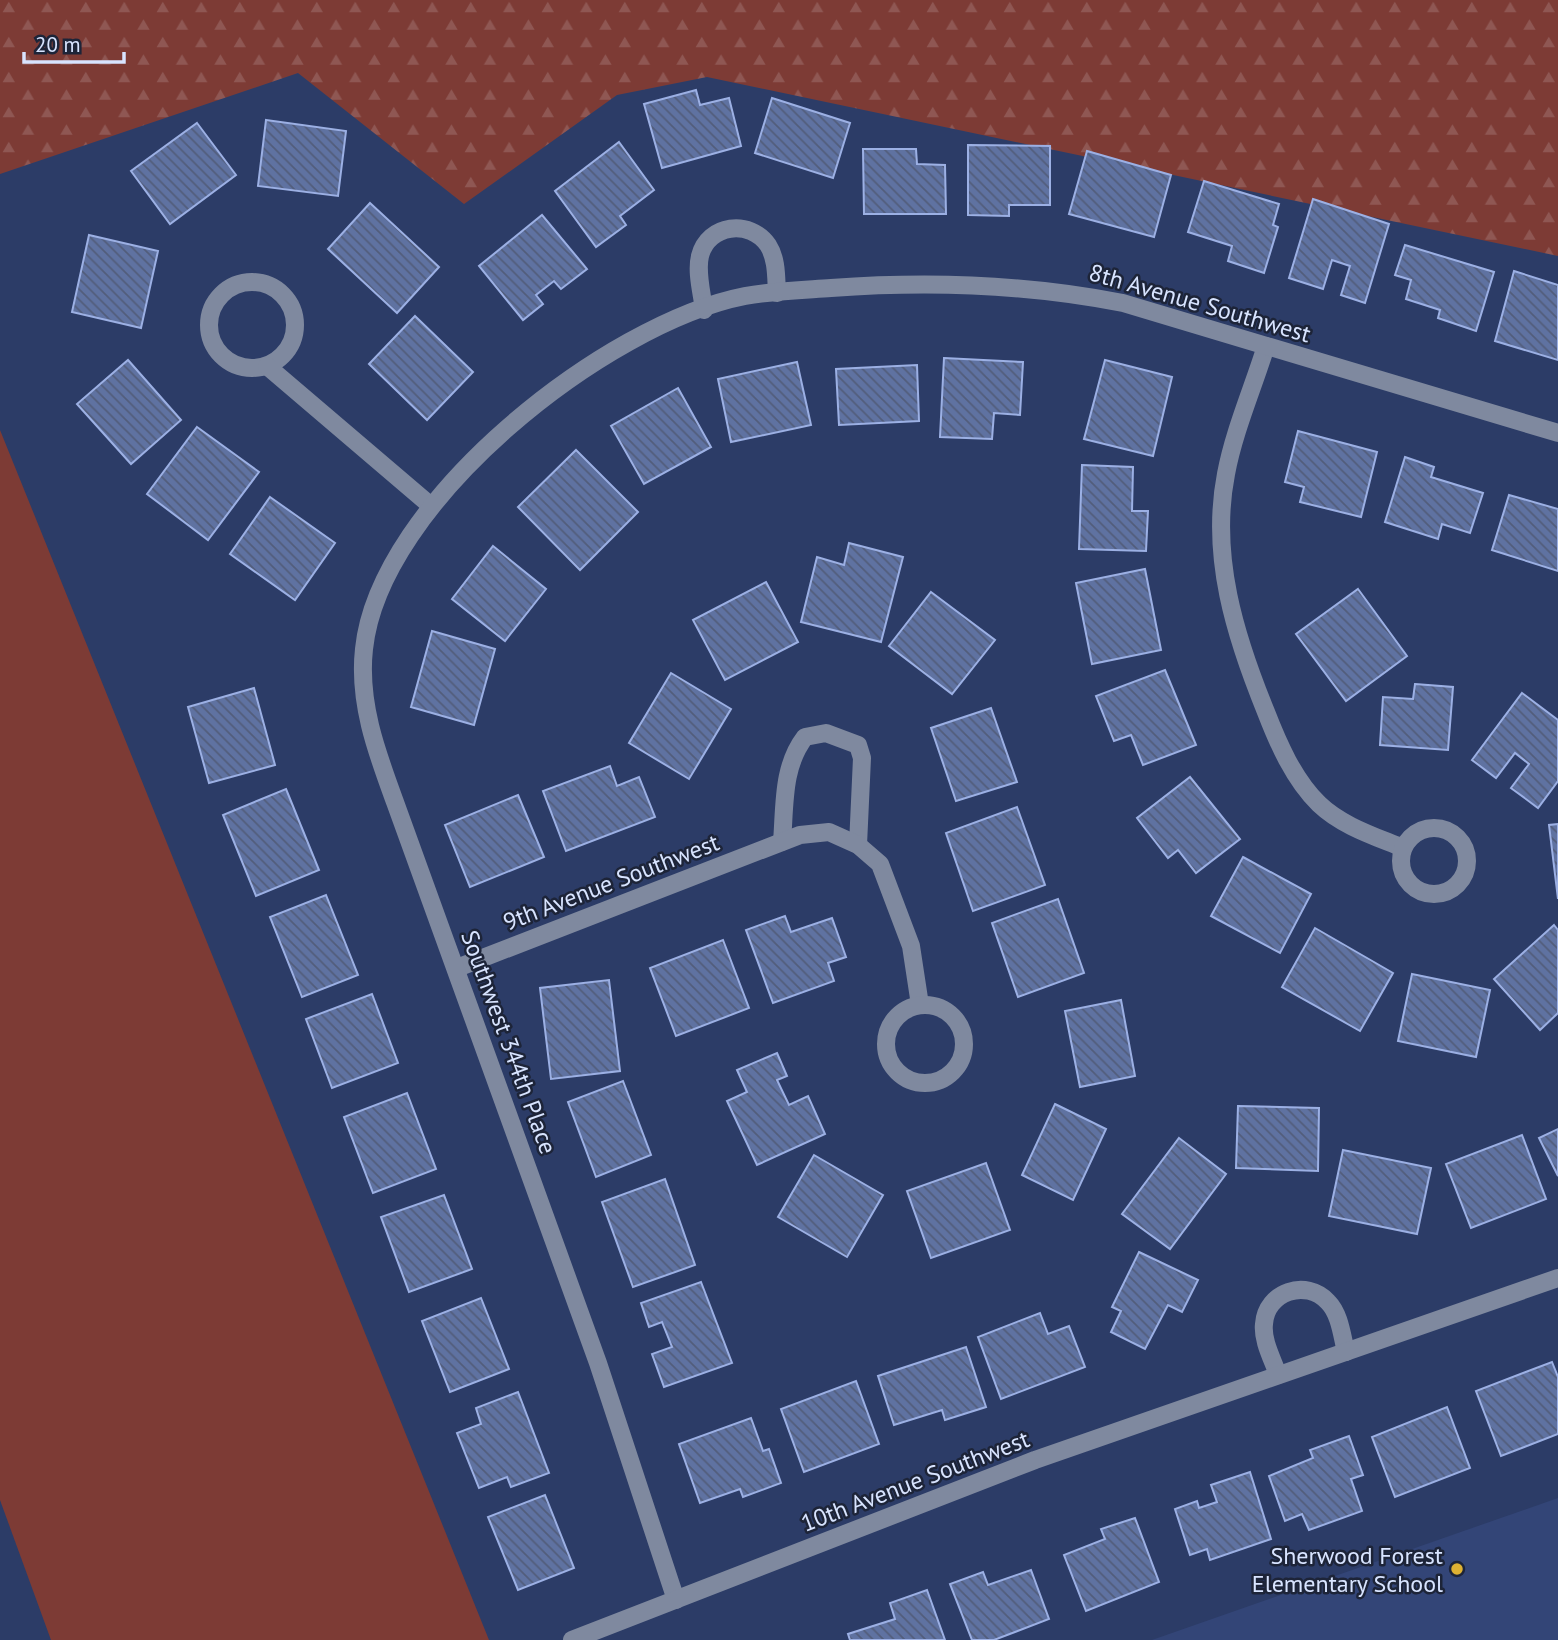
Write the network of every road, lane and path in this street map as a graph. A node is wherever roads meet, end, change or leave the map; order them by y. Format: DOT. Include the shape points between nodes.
graph roads {
  1 [pos="777,293"];
  2 [pos="704,310"];
  3 [pos="1266,346"];
  4 [pos="267,366"];
  5 [pos="1558,433"];
  6 [pos="430,505"];
  7 [pos="782,842"];
  8 [pos="858,845"];
  9 [pos="1403,848"];
  10 [pos="457,968"];
  11 [pos="920,1005"];
  12 [pos="1558,1278"];
  13 [pos="1346,1352"];
  14 [pos="1278,1375"];
  15 [pos="676,1600"];
  16 [pos="572,1640"];
  1 -- 2 [label="street, 8th Avenue Southwest" via="743,296"];
  1 -- 2 [label="street" via="774,261 762,238 739,227 726,229 714,235 700,257"];
  1 -- 3 [label="street, 8th Avenue Southwest" via="939,285 1063,291 1123,303"];
  2 -- 6 [label="street, 8th Avenue Southwest" via="658,328 577,375 501,435"];
  3 -- 5 [label="street, 8th Avenue Southwest"];
  3 -- 9 [label="street" via="1226,473 1220,529 1235,631 1277,738 1307,790 1339,819"];
  4 -- 4 [label="street" via="280,359 295,334 287,299 270,285 241,283 228,288 218,298 208,324 210,338 226,360 239,367"];
  4 -- 6 [label="street"];
  6 -- 10 [label="street, Southwest 344th Place" via="407,537 373,606 363,681 378,756"];
  7 -- 8 [label="street, 9th Avenue Southwest" via="829,832"];
  7 -- 8 [label="street" via="787,772 793,752 805,737 826,733 858,745 862,758"];
  7 -- 10 [label="street, 9th Avenue Southwest"];
  8 -- 11 [label="street, 9th Avenue Southwest" via="880,864 911,946"];
  10 -- 15 [label="street, Southwest 344th Place" via="598,1363"];
  11 -- 11 [label="street" via="907,1009 888,1028 887,1055 904,1077 930,1083 954,1070 964,1045 956,1020 946,1010"];
  12 -- 13 [label="street, 10th Avenue Southwest"];
  13 -- 14 [label="street, 10th Avenue Southwest"];
  13 -- 14 [label="street" via="1336,1315 1320,1295 1308,1290 1282,1294 1266,1313 1263,1326"];
  14 -- 15 [label="street, 10th Avenue Southwest" via="1035,1460"];
  15 -- 16 [label="street, 10th Avenue Southwest"];
}
